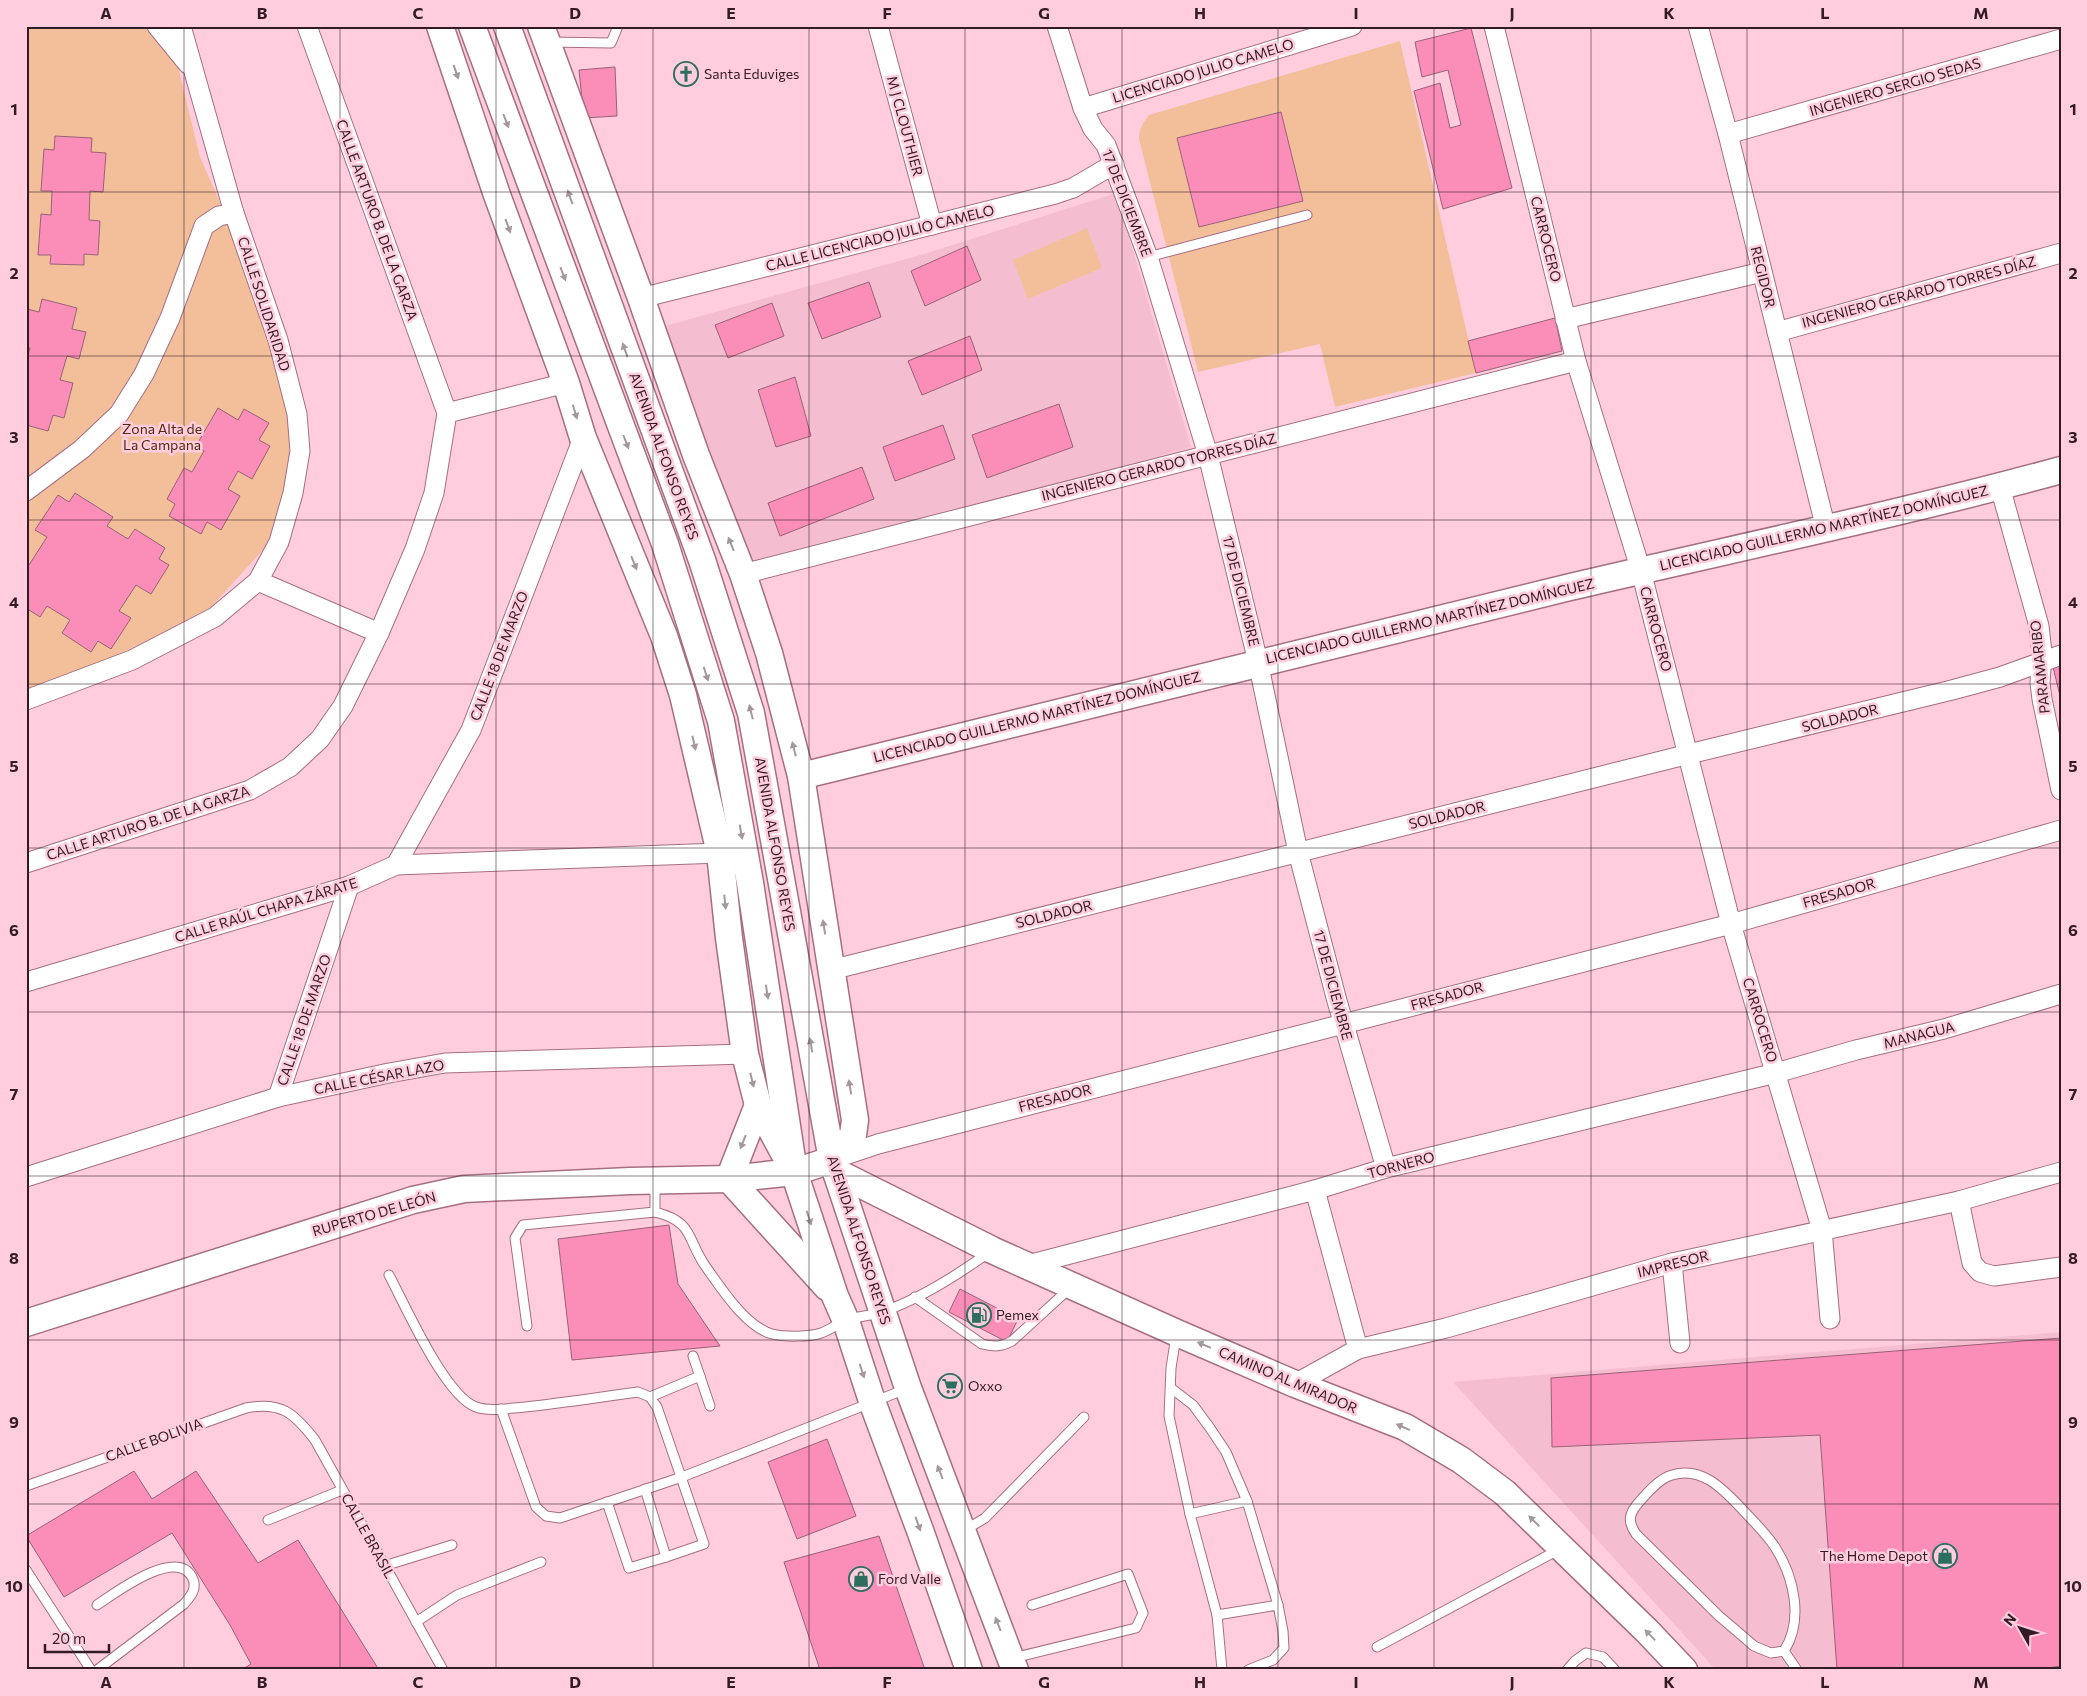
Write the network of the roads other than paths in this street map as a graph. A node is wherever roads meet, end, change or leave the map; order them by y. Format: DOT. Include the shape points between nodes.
graph roads {
  1 [pos="157,26"];
  2 [pos="181,26"];
  3 [pos="307,26"];
  4 [pos="440,26"];
  5 [pos="472,26"];
  6 [pos="507,26"];
  7 [pos="618,26"];
  8 [pos="878,26"];
  9 [pos="1057,26"];
  10 [pos="1352,26"];
  11 [pos="1494,26"];
  12 [pos="1698,26"];
  13 [pos="544,34"];
  14 [pos="520,38"];
  15 [pos="2061,39"];
  16 [pos="192,69"];
  17 [pos="1083,108"];
  18 [pos="1728,134"];
  19 [pos="1114,164"];
  20 [pos="234,213"];
  21 [pos="1307,215"];
  22 [pos="932,226"];
  23 [pos="2061,253"];
  24 [pos="1148,257"];
  25 [pos="1762,272"];
  26 [pos="641,298"];
  27 [pos="1565,319"];
  28 [pos="1777,332"];
  29 [pos="1576,361"];
  30 [pos="566,383"];
  31 [pos="447,413"];
  32 [pos="583,438"];
  33 [pos="1208,455"];
  34 [pos="2061,470"];
  35 [pos="2000,487"];
  36 [pos="26,491"];
  37 [pos="1826,529"];
  38 [pos="702,560"];
  39 [pos="1641,571"];
  40 [pos="743,574"];
  41 [pos="258,581"];
  42 [pos="681,594"];
  43 [pos="379,632"];
  44 [pos="769,653"];
  45 [pos="2061,655"];
  46 [pos="2042,661"];
  47 [pos="1258,662"];
  48 [pos="683,695"];
  49 [pos="26,700"];
  50 [pos="1688,754"];
  51 [pos="801,776"];
  52 [pos="2061,790"];
  53 [pos="2061,830"];
  54 [pos="1298,852"];
  55 [pos="720,853"];
  56 [pos="26,863"];
  57 [pos="396,865"];
  58 [pos="349,886"];
  59 [pos="1731,924"];
  60 [pos="831,970"];
  61 [pos="26,982"];
  62 [pos="2061,994"];
  63 [pos="1344,1024"];
  64 [pos="745,1054"];
  65 [pos="1776,1073"];
  66 [pos="278,1097"];
  67 [pos="758,1105"];
  68 [pos="834,1166"];
  69 [pos="1386,1168"];
  70 [pos="794,1172"];
  71 [pos="2061,1172"];
  72 [pos="26,1177"];
  73 [pos="729,1179"];
  74 [pos="655,1180"];
  75 [pos="1315,1190"];
  76 [pos="1959,1201"];
  77 [pos="655,1212"];
  78 [pos="1822,1230"];
  79 [pos="992,1250"];
  80 [pos="1672,1263"];
  81 [pos="1028,1265"];
  82 [pos="2061,1267"];
  83 [pos="389,1275"];
  84 [pos="1073,1285"];
  85 [pos="835,1296"];
  86 [pos="916,1297"];
  87 [pos="882,1312"];
  88 [pos="1830,1319"];
  89 [pos="846,1321"];
  90 [pos="26,1323"];
  91 [pos="527,1326"];
  92 [pos="1177,1333"];
  93 [pos="1680,1343"];
  94 [pos="1358,1348"];
  95 [pos="693,1356"];
  96 [pos="700,1376"];
  97 [pos="1296,1384"];
  98 [pos="908,1388"];
  99 [pos="1170,1388"];
  100 [pos="650,1397"];
  101 [pos="873,1404"];
  102 [pos="710,1406"];
  103 [pos="283,1409"];
  104 [pos="501,1409"];
  105 [pos="1084,1417"];
  106 [pos="682,1477"];
  107 [pos="26,1486"];
  108 [pos="645,1489"];
  109 [pos="342,1490"];
  110 [pos="1247,1501"];
  111 [pos="607,1502"];
  112 [pos="1190,1514"];
  113 [pos="268,1520"];
  114 [pos="962,1532"];
  115 [pos="452,1545"];
  116 [pos="1562,1548"];
  117 [pos="666,1557"];
  118 [pos="541,1562"];
  119 [pos="384,1566"];
  120 [pos="26,1570"];
  121 [pos="97,1604"];
  122 [pos="1032,1605"];
  123 [pos="1278,1605"];
  124 [pos="1216,1615"];
  125 [pos="416,1622"];
  126 [pos="1377,1647"];
  127 [pos="1784,1651"];
  128 [pos="1013,1664"];
  129 [pos="91,1670"];
  130 [pos="97,1670"];
  131 [pos="443,1670"];
  132 [pos="969,1670"];
  133 [pos="1222,1670"];
  134 [pos="1248,1670"];
  135 [pos="1567,1670"];
  136 [pos="1614,1670"];
  137 [pos="1684,1670"];
  138 [pos="1797,1670"];
  1 -- 16 [label="street"];
  2 -- 16 [label="street, CALLE SOLIDARIDAD"];
  3 -- 31 [label="street, CALLE ARTURO B. DE LA GARZA"];
  4 -- 30 [label="main road, one-way"];
  5 -- 42 [label="main road, one-way"];
  6 -- 14 [label="main road, AVENIDA ALFONSO REYES"];
  7 -- 13 [label="lane" via="610,43"];
  8 -- 22 [label="street, M J CLOUTHIER"];
  9 -- 17 [label="street, 17 DE DICIEMBRE"];
  10 -- 17 [label="street, LICENCIADO JULIO CAMELO"];
  11 -- 27 [label="street, CARROCERO"];
  12 -- 18 [label="street, REGIDOR"];
  13 -- 26 [label="main road"];
  38 -- 14 [label="main road, AVENIDA ALFONSO REYES, one-way"];
  15 -- 18 [label="street, INGENIERO SERGIO SEDAS"];
  16 -- 20 [label="street, CALLE SOLIDARIDAD"];
  17 -- 19 [label="street, 17 DE DICIEMBRE"];
  18 -- 25 [label="street, REGIDOR"];
  19 -- 22 [label="street, CALLE LICENCIADO JULIO CAMELO" via="1073,188"];
  19 -- 24 [label="street, 17 DE DICIEMBRE"];
  20 -- 36 [label="street" via="219,216 204,226 170,318 144,374 119,414 82,449"];
  20 -- 41 [label="street, CALLE SOLIDARIDAD" via="278,340 297,414 300,451 293,493 279,542"];
  21 -- 24 [label="lane"];
  22 -- 26 [label="street, CALLE LICENCIADO JULIO CAMELO"];
  23 -- 28 [label="street, INGENIERO GERARDO TORRES DÍAZ"];
  24 -- 33 [label="street, 17 DE DICIEMBRE"];
  25 -- 27 [label="street"];
  25 -- 28 [label="street, REGIDOR"];
  40 -- 26 [label="main road, one-way" via="696,455"];
  27 -- 29 [label="street, CARROCERO"];
  28 -- 37 [label="street, REGIDOR"];
  29 -- 33 [label="street, INGENIERO GERARDO TORRES DÍAZ"];
  29 -- 39 [label="street, CARROCERO"];
  30 -- 31 [label="street"];
  30 -- 32 [label="main road, one-way"];
  31 -- 43 [label="street, CALLE ARTURO B. DE LA GARZA" via="434,493 415,549"];
  32 -- 48 [label="main road, one-way" via="664,636"];
  32 -- 57 [label="street, CALLE 18 DE MARZO" via="471,730"];
  33 -- 40 [label="street, INGENIERO GERARDO TORRES DÍAZ"];
  33 -- 47 [label="street, 17 DE DICIEMBRE"];
  34 -- 35 [label="main road, LICENCIADO GUILLERMO MARTÍNEZ DOMÍNGUEZ"];
  35 -- 37 [label="main road, LICENCIADO GUILLERMO MARTÍNEZ DOMÍNGUEZ"];
  35 -- 46 [label="street, PARAMARIBO" via="2039,626"];
  37 -- 39 [label="main road, LICENCIADO GUILLERMO MARTÍNEZ DOMÍNGUEZ"];
  38 -- 44 [label="main road"];
  68 -- 38 [label="main road, AVENIDA ALFONSO REYES, one-way" via="751,713"];
  39 -- 47 [label="main road, LICENCIADO GUILLERMO MARTÍNEZ DOMÍNGUEZ"];
  39 -- 50 [label="street, CARROCERO"];
  40 -- 44 [label="main road"];
  41 -- 43 [label="street"];
  41 -- 49 [label="street, CALLE SOLIDARIDAD" via="215,617 132,660"];
  42 -- 48 [label="main road"];
  42 -- 70 [label="main road, one-way" via="721,721 750,883"];
  43 -- 56 [label="street, CALLE ARTURO B. DE LA GARZA" via="343,706 320,739 290,767 250,790"];
  51 -- 44 [label="main road, one-way"];
  45 -- 46 [label="street, SOLDADOR"];
  46 -- 50 [label="street, SOLDADOR" via="1952,690"];
  46 -- 52 [label="street, PARAMARIBO" via="2042,699"];
  47 -- 51 [label="main road, LICENCIADO GUILLERMO MARTÍNEZ DOMÍNGUEZ"];
  47 -- 54 [label="street, 17 DE DICIEMBRE"];
  48 -- 55 [label="main road, one-way"];
  50 -- 54 [label="street, SOLDADOR"];
  50 -- 59 [label="street, CARROCERO"];
  60 -- 51 [label="main road, one-way"];
  53 -- 59 [label="street, FRESADOR"];
  54 -- 60 [label="street, SOLDADOR"];
  54 -- 63 [label="street, 17 DE DICIEMBRE"];
  55 -- 57 [label="street, CALLE RAÚL CHAPA ZÁRATE"];
  55 -- 64 [label="main road, one-way"];
  57 -- 58 [label="street, CALLE RAÚL CHAPA ZÁRATE"];
  58 -- 61 [label="street, CALLE RAÚL CHAPA ZÁRATE"];
  58 -- 66 [label="street, CALLE 18 DE MARZO"];
  59 -- 63 [label="street, FRESADOR"];
  59 -- 65 [label="street, CARROCERO"];
  68 -- 60 [label="main road, one-way" via="853,1135 855,1120"];
  62 -- 65 [label="street, MANAGUA"];
  63 -- 68 [label="street, FRESADOR" via="878,1144"];
  63 -- 69 [label="street, 17 DE DICIEMBRE"];
  64 -- 66 [label="street, CALLE CÉSAR LAZO" via="445,1063"];
  64 -- 67 [label="main road, one-way"];
  65 -- 69 [label="street, TORNERO"];
  65 -- 78 [label="street, CARROCERO"];
  66 -- 72 [label="street, CALLE CÉSAR LAZO"];
  67 -- 70 [label="main road"];
  67 -- 73 [label="main road, one-way"];
  68 -- 70 [label="main road, RUPERTO DE LEÓN"];
  68 -- 79 [label="main road, CAMINO AL MIRADOR"];
  68 -- 87 [label="main road, AVENIDA ALFONSO REYES"];
  69 -- 75 [label="street, TORNERO"];
  70 -- 73 [label="main road, RUPERTO DE LEÓN"];
  70 -- 85 [label="main road, one-way"];
  71 -- 76 [label="street, IMPRESOR"];
  73 -- 74 [label="main road, RUPERTO DE LEÓN"];
  73 -- 85 [label="main road"];
  74 -- 77 [label="lane"];
  74 -- 90 [label="main road, RUPERTO DE LEÓN" via="464,1189 412,1200"];
  75 -- 81 [label="street, TORNERO"];
  75 -- 94 [label="street"];
  76 -- 78 [label="street, IMPRESOR"];
  76 -- 82 [label="street" via="1972,1263 1980,1272 1994,1276"];
  77 -- 89 [label="lane" via="672,1216 686,1228 700,1258 728,1297 751,1322 771,1334 820,1333"];
  77 -- 91 [label="lane" via="523,1225 515,1238"];
  78 -- 80 [label="street, IMPRESOR"];
  78 -- 88 [label="street, CARROCERO"];
  79 -- 81 [label="main road, CAMINO AL MIRADOR"];
  79 -- 86 [label="lane"];
  80 -- 93 [label="street"];
  80 -- 94 [label="street, IMPRESOR" via="1446,1328"];
  81 -- 84 [label="main road, CAMINO AL MIRADOR"];
  83 -- 104 [label="lane" via="440,1371 458,1395 476,1407"];
  84 -- 86 [label="lane" via="1012,1341 994,1347 982,1344"];
  84 -- 92 [label="main road, CAMINO AL MIRADOR"];
  85 -- 89 [label="main road"];
  86 -- 87 [label="lane"];
  87 -- 89 [label="lane"];
  87 -- 98 [label="main road, AVENIDA ALFONSO REYES"];
  89 -- 101 [label="main road, one-way"];
  97 -- 92 [label="main road, CAMINO AL MIRADOR, one-way"];
  92 -- 99 [label="lane" via="1170,1368"];
  94 -- 97 [label="street, IMPRESOR"];
  95 -- 96 [label="lane"];
  96 -- 100 [label="lane"];
  96 -- 102 [label="lane"];
  116 -- 97 [label="main road, CAMINO AL MIRADOR, one-way" via="1505,1493 1461,1460 1405,1428"];
  98 -- 101 [label="lane"];
  114 -- 98 [label="main road, AVENIDA ALFONSO REYES, one-way"];
  99 -- 110 [label="lane" via="1193,1406 1210,1428 1226,1452"];
  99 -- 112 [label="lane" via="1169,1416"];
  100 -- 104 [label="lane" via="638,1392"];
  100 -- 106 [label="lane" via="658,1407"];
  101 -- 106 [label="lane"];
  101 -- 132 [label="main road, one-way"];
  103 -- 107 [label="lane, CALLE BOLIVIA" via="263,1404 246,1408"];
  103 -- 109 [label="lane, CALLE BRASIL" via="300,1421 315,1440"];
  104 -- 111 [label="lane" via="536,1507 546,1516 560,1518"];
  105 -- 114 [label="lane" via="985,1518"];
  106 -- 108 [label="lane"];
  106 -- 117 [label="lane" via="704,1544"];
  108 -- 111 [label="lane"];
  108 -- 117 [label="lane"];
  109 -- 113 [label="lane"];
  109 -- 119 [label="lane, CALLE BRASIL"];
  110 -- 112 [label="lane"];
  110 -- 123 [label="lane"];
  111 -- 117 [label="lane" via="629,1568"];
  112 -- 124 [label="lane"];
  128 -- 114 [label="main road, AVENIDA ALFONSO REYES, one-way"];
  115 -- 119 [label="lane"];
  116 -- 126 [label="lane"];
  137 -- 116 [label="main road, CAMINO AL MIRADOR, one-way"];
  118 -- 125 [label="lane" via="457,1595"];
  119 -- 125 [label="lane, CALLE BRASIL"];
  120 -- 129 [label="lane"];
  121 -- 130 [label="lane" via="163,1568 178,1566 191,1575 195,1584 184,1604"];
  122 -- 128 [label="lane" via="1128,1574 1143,1613 1136,1628"];
  123 -- 124 [label="lane"];
  123 -- 134 [label="lane" via="1284,1648 1273,1660"];
  124 -- 133 [label="lane"];
  125 -- 131 [label="lane, CALLE BRASIL"];
  127 -- 127 [label="lane" via="1794,1633 1795,1609 1786,1570 1776,1548 1721,1487 1691,1474 1664,1478 1632,1511 1630,1523 1636,1534 1754,1646 1771,1652"];
  127 -- 138 [label="lane"];
  135 -- 136 [label="lane" via="1586,1653 1603,1657"];
}
